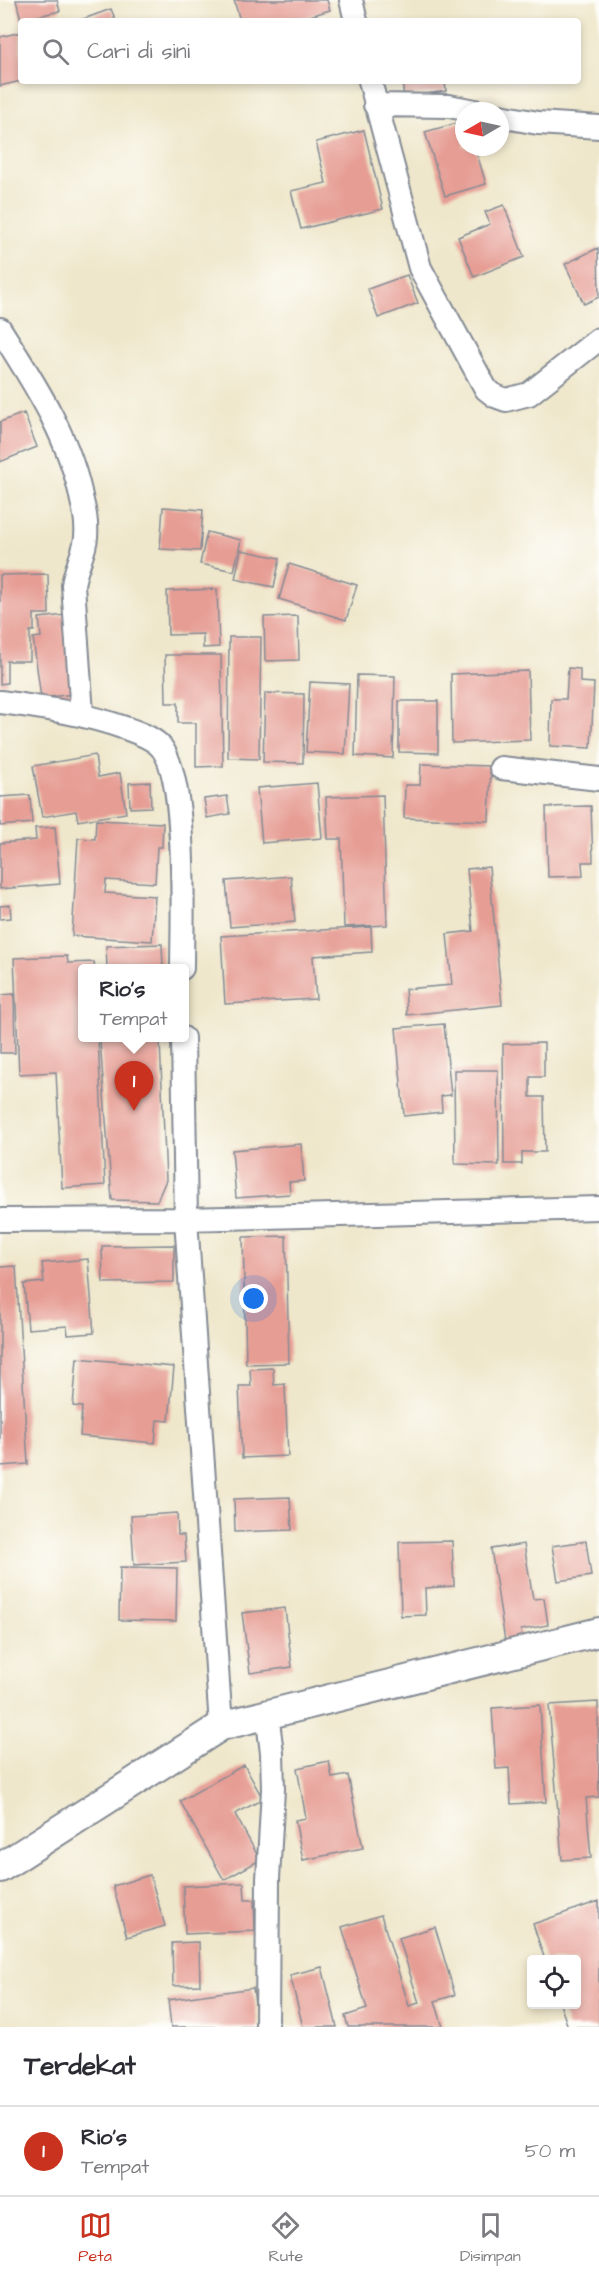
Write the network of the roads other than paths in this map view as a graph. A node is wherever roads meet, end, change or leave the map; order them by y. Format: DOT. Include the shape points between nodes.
graph roads {
  1 [pos="351,0"];
  2 [pos="355,18"];
  3 [pos="371,84"];
  4 [pos="375,105"];
  5 [pos="455,108"];
  6 [pos="509,118"];
  7 [pos="599,127"];
  8 [pos="0,329"];
  9 [pos="599,339"];
  10 [pos="0,702"];
  11 [pos="82,714"];
  12 [pos="501,768"];
  13 [pos="599,779"];
  14 [pos="182,964"];
  15 [pos="183,1042"];
  16 [pos="599,1208"];
  17 [pos="186,1219"];
  18 [pos="0,1220"];
  19 [pos="599,1632"];
  20 [pos="267,1713"];
  21 [pos="221,1726"];
  22 [pos="0,1868"];
  23 [pos="267,2027"];
  1 -- 2 [label="street"];
  3 -- 4 [label="street"];
  4 -- 5 [label="street"];
  4 -- 9 [label="street" via="420,268 486,389 506,399 529,394"];
  6 -- 7 [label="street"];
  8 -- 11 [label="street" via="52,412 79,483 86,538 73,585"];
  10 -- 11 [label="street"];
  11 -- 14 [label="street" via="143,735 160,745 168,760 180,821"];
  12 -- 13 [label="street"];
  15 -- 17 [label="street"];
  16 -- 17 [label="street"];
  17 -- 18 [label="street"];
  17 -- 21 [label="street"];
  19 -- 20 [label="street"];
  20 -- 21 [label="street"];
  20 -- 23 [label="street" via="273,1789"];
  21 -- 22 [label="street"];
}
